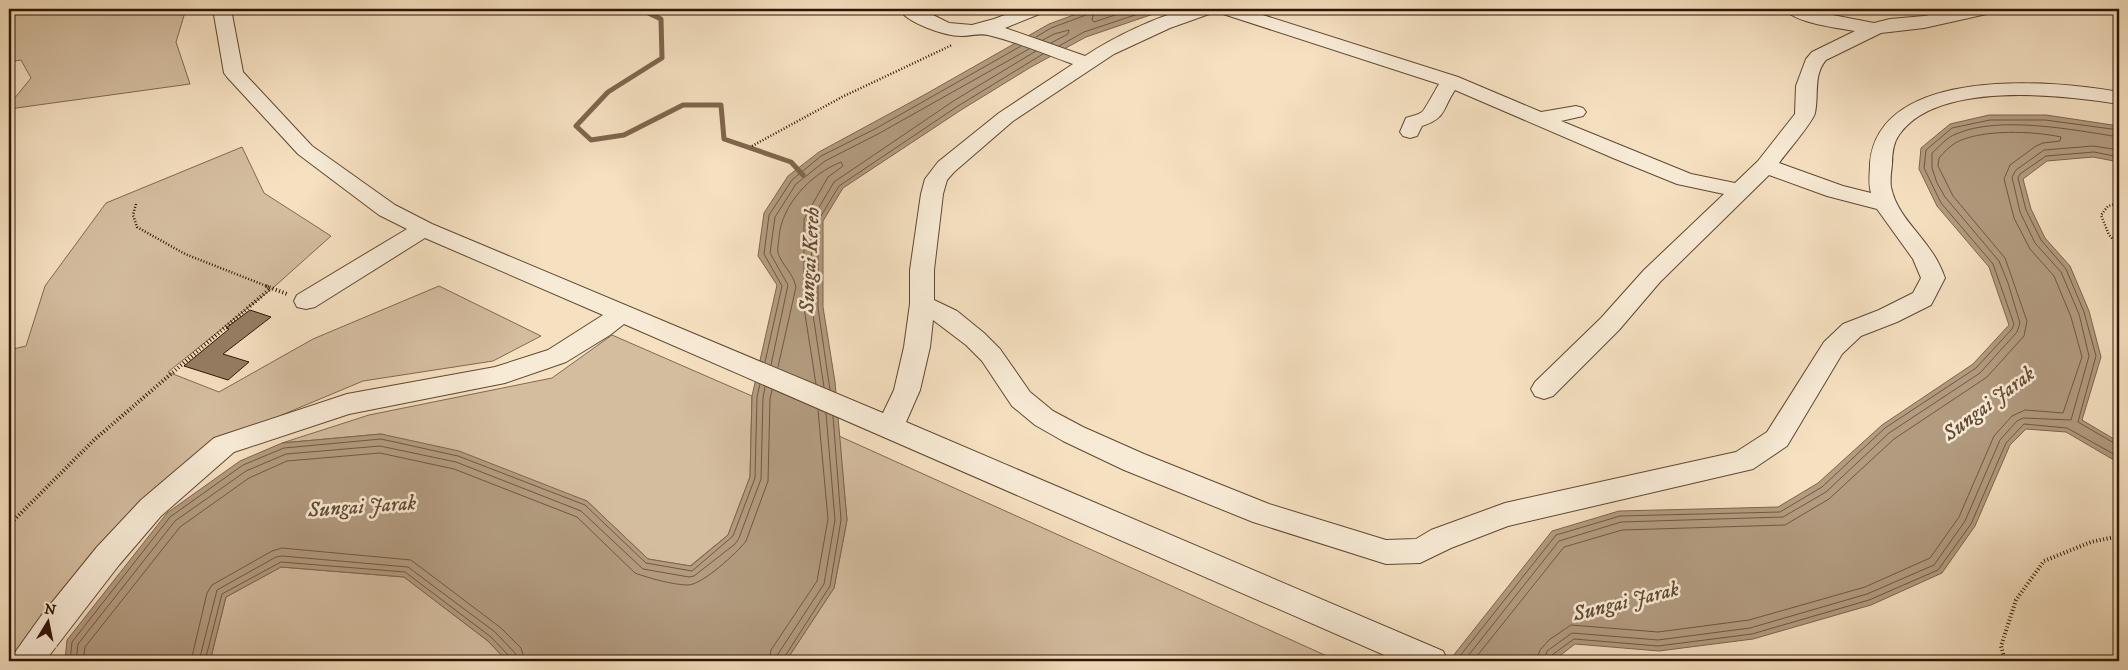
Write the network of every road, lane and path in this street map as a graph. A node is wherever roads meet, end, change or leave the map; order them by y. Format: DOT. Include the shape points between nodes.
graph roads {
  1 [pos="222,9"];
  2 [pos="908,9"];
  3 [pos="1036,9"];
  4 [pos="1206,9"];
  5 [pos="1226,9"];
  6 [pos="1794,9"];
  7 [pos="1984,9"];
  8 [pos="989,29"];
  9 [pos="1874,29"];
  10 [pos="970,32"];
  11 [pos="1082,62"];
  12 [pos="1451,81"];
  13 [pos="2119,98"];
  14 [pos="1576,112"];
  15 [pos="1538,119"];
  16 [pos="1410,132"];
  17 [pos="752,146"];
  18 [pos="1766,166"];
  19 [pos="1740,191"];
  20 [pos="2119,203"];
  21 [pos="136,204"];
  22 [pos="1885,204"];
  23 [pos="424,229"];
  24 [pos="2119,246"];
  25 [pos="271,288"];
  26 [pos="306,301"];
  27 [pos="922,304"];
  28 [pos="621,313"];
  29 [pos="1544,389"];
  30 [pos="883,424"];
  31 [pos="9,525"];
  32 [pos="2119,536"];
  33 [pos="1426,659"];
  34 [pos="27,661"];
  35 [pos="2005,661"];
  1 -- 23 [label="street" via="234,73 305,150 387,210"];
  2 -- 10 [label="street" via="931,23"];
  3 -- 8 [label="street"];
  4 -- 11 [label="street" via="1163,24"];
  5 -- 12 [label="street"];
  6 -- 9 [label="street" via="1812,17"];
  7 -- 9 [label="street"];
  8 -- 10 [label="street"];
  8 -- 11 [label="street"];
  9 -- 18 [label="street" via="1819,56 1813,63 1806,86 1805,114"];
  10 -- 17 [label="path" via="957,43 842,97"];
  11 -- 27 [label="street" via="1006,117 936,179 922,270"];
  12 -- 15 [label="street"];
  12 -- 16 [label="street" via="1438,100 1436,110 1428,117 1413,122"];
  13 -- 22 [label="street" via="2059,91 1991,90 1954,94 1925,106 1891,131 1883,148 1880,185"];
  14 -- 15 [label="street"];
  15 -- 19 [label="street" via="1685,178"];
  18 -- 19 [label="street"];
  18 -- 22 [label="street" via="1834,191"];
  19 -- 29 [label="street" via="1652,276 1610,324"];
  20 -- 24 [label="path" via="2108,206 2101,215 2109,235"];
  21 -- 25 [label="path" via="133,215 138,227 185,254"];
  22 -- 27 [label="street" via="1924,256 1933,278 1922,299 1852,330 1833,348 1777,439 1743,461 1505,515 1441,539 1420,551 1386,552 1272,517 1073,434 1044,418 1021,399 991,355 975,338 948,317"];
  23 -- 26 [label="street"];
  23 -- 28 [label="street"];
  25 -- 26 [label="path"];
  25 -- 31 [label="path" via="94,440"];
  27 -- 30 [label="street" via="907,390"];
  28 -- 30 [label="street"];
  28 -- 34 [label="street" via="557,356 496,376 347,404 224,445 151,508 108,556"];
  30 -- 33 [label="street"];
  32 -- 35 [label="path" via="2091,542 2044,561 2016,600 2001,646"];
}
